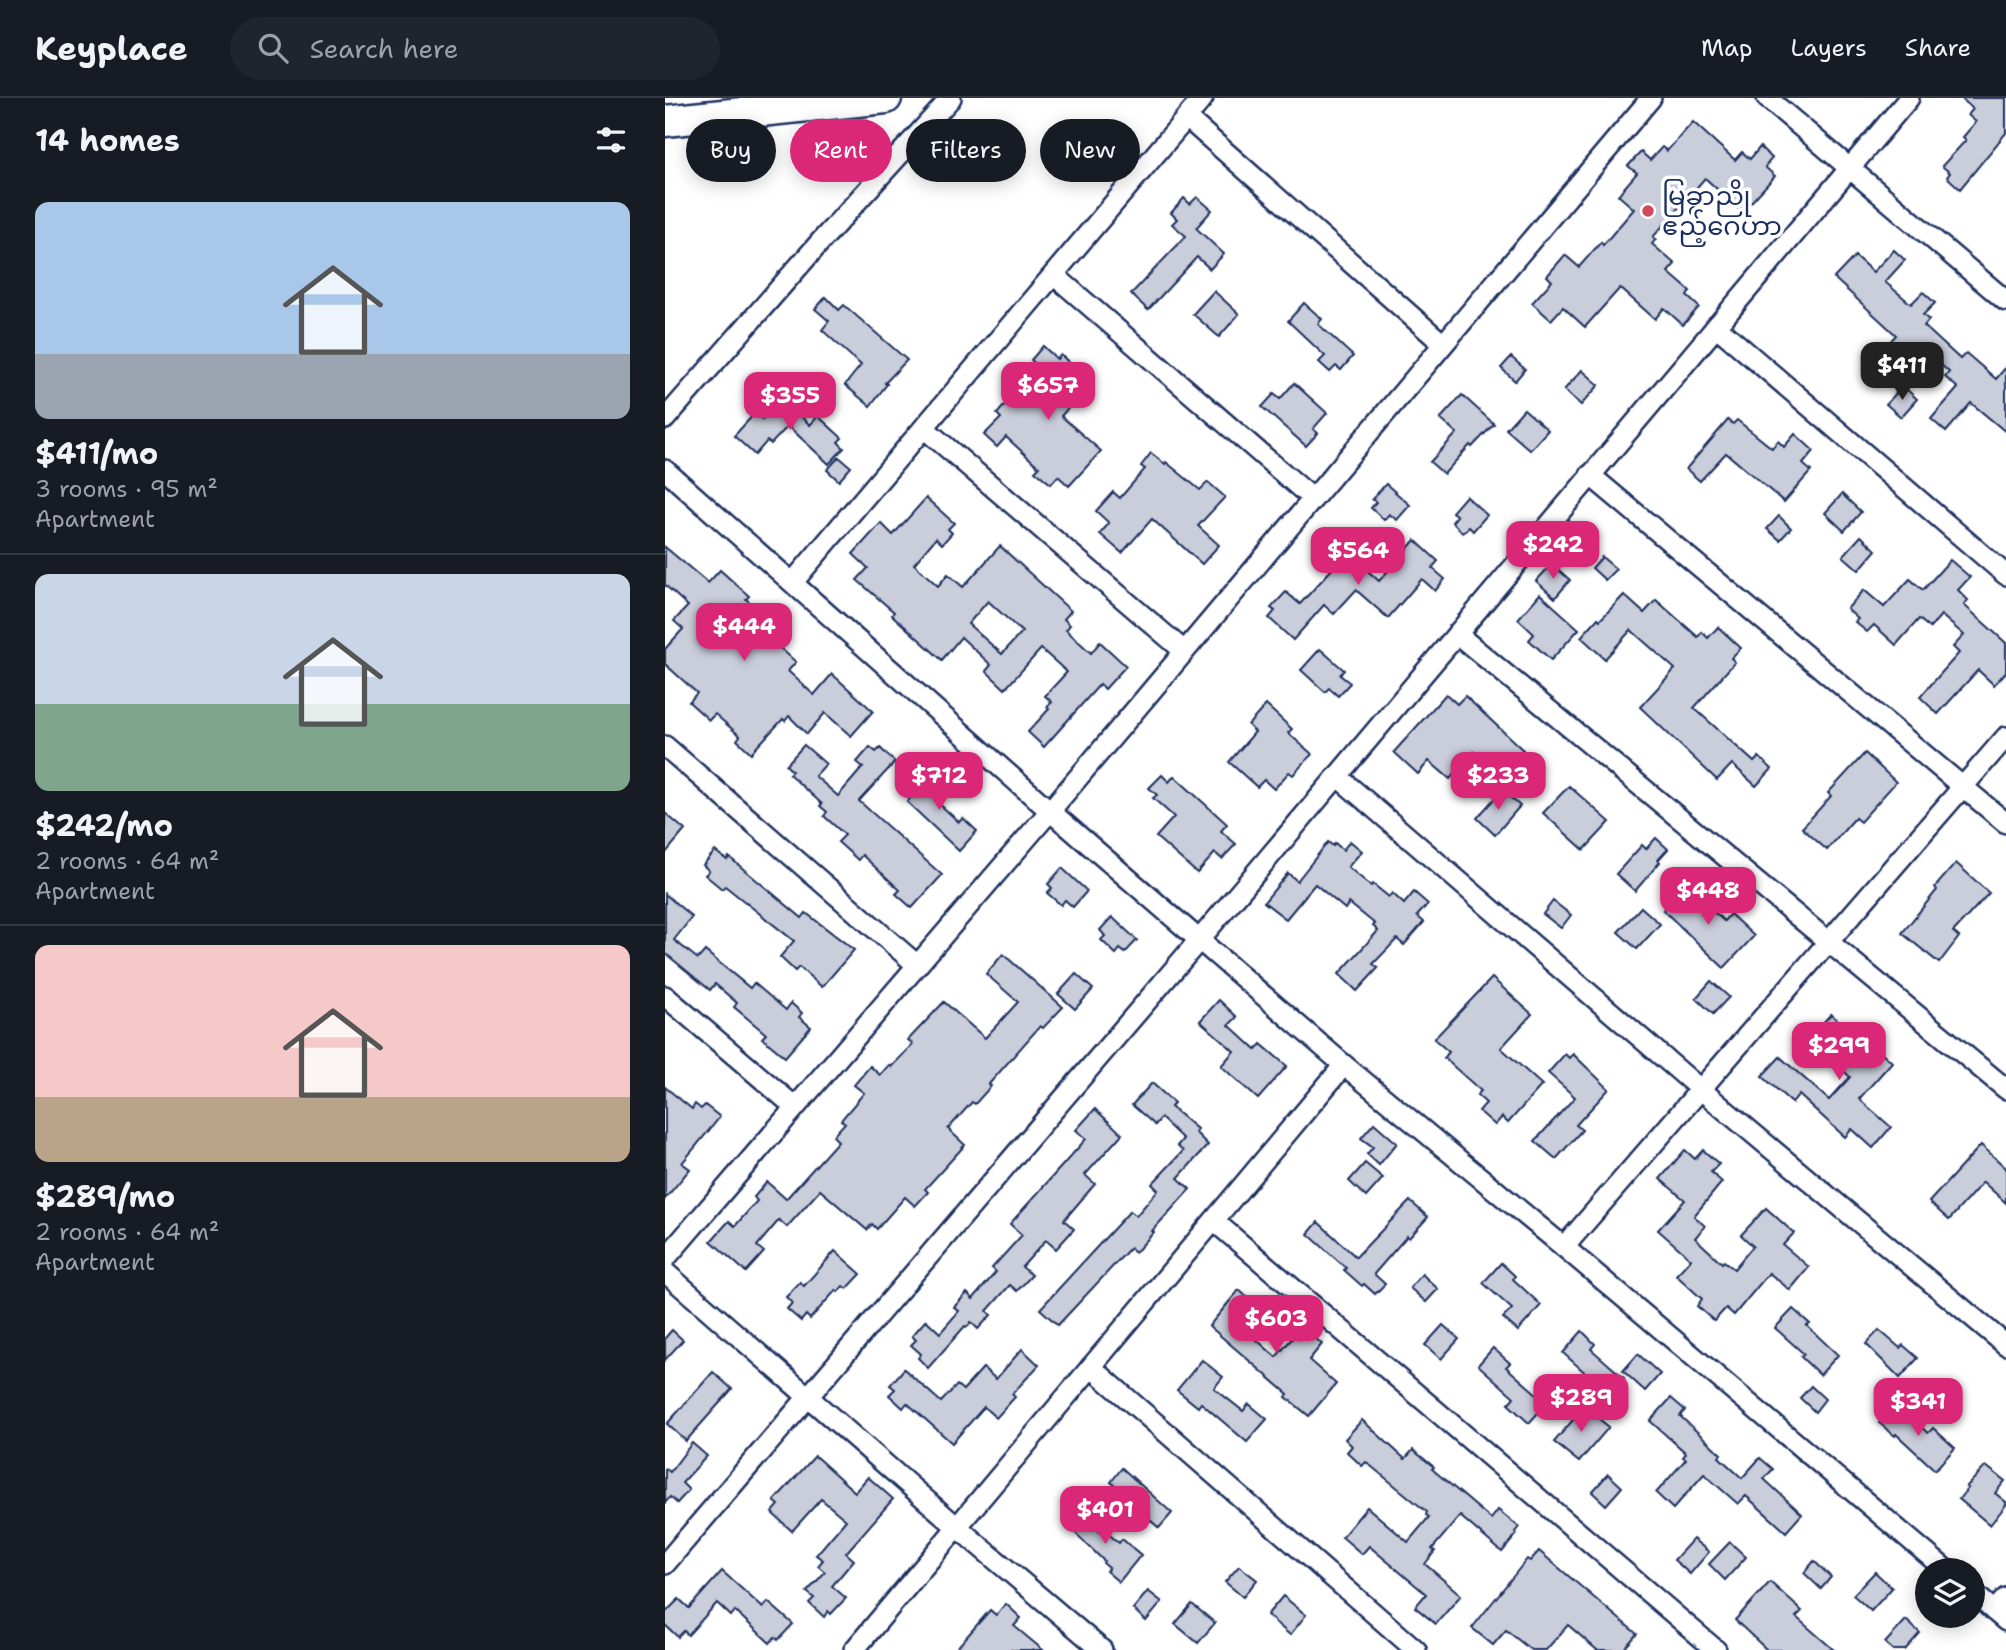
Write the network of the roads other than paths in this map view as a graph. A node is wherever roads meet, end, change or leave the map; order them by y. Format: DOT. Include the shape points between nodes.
graph roads {
  1 [pos="886,98"];
  2 [pos="951,98"];
  3 [pos="1203,98"];
  4 [pos="1651,98"];
  5 [pos="1767,98"];
  6 [pos="1909,98"];
  7 [pos="1187,118"];
  8 [pos="665,121"];
  9 [pos="1849,169"];
  10 [pos="1054,275"];
  11 [pos="2006,301"];
  12 [pos="1716,326"];
  13 [pos="1443,344"];
  14 [pos="665,419"];
  15 [pos="924,428"];
  16 [pos="665,470"];
  17 [pos="1590,475"];
  18 [pos="1313,499"];
  19 [pos="2006,575"];
  20 [pos="793,582"];
  21 [pos="1457,634"];
  22 [pos="1184,652"];
  23 [pos="2006,737"];
  24 [pos="665,746"];
  25 [pos="1337,776"];
  26 [pos="1962,788"];
  27 [pos="1050,811"];
  28 [pos="2006,823"];
  29 [pos="1200,939"];
  30 [pos="1828,942"];
  31 [pos="917,965"];
  32 [pos="665,996"];
  33 [pos="1344,1065"];
  34 [pos="2006,1089"];
  35 [pos="1700,1090"];
  36 [pos="795,1107"];
  37 [pos="1214,1221"];
  38 [pos="1564,1247"];
  39 [pos="665,1259"];
  40 [pos="665,1272"];
  41 [pos="2006,1345"];
  42 [pos="1091,1367"];
  43 [pos="808,1396"];
  44 [pos="957,1527"];
  45 [pos="1932,1558"];
  46 [pos="665,1564"];
  47 [pos="1985,1600"];
  48 [pos="2002,1610"];
  49 [pos="854,1650"];
  50 [pos="1102,1650"];
  51 [pos="1416,1650"];
  52 [pos="1716,1650"];
  1 -- 8 [label="main road"];
  2 -- 14 [label="street"];
  3 -- 7 [label="street"];
  4 -- 13 [label="street"];
  5 -- 9 [label="street"];
  6 -- 9 [label="street"];
  7 -- 10 [label="street"];
  7 -- 13 [label="street"];
  9 -- 11 [label="street"];
  9 -- 12 [label="street"];
  10 -- 15 [label="street"];
  10 -- 18 [label="street"];
  12 -- 17 [label="street"];
  12 -- 19 [label="street"];
  13 -- 18 [label="street"];
  15 -- 20 [label="street"];
  15 -- 22 [label="street"];
  16 -- 20 [label="street"];
  17 -- 21 [label="street"];
  17 -- 26 [label="street"];
  18 -- 22 [label="street"];
  20 -- 27 [label="street"];
  21 -- 25 [label="street"];
  21 -- 30 [label="street"];
  22 -- 27 [label="street"];
  23 -- 26 [label="street"];
  24 -- 31 [label="street"];
  25 -- 29 [label="street"];
  25 -- 35 [label="street"];
  26 -- 28 [label="street"];
  26 -- 30 [label="street"];
  27 -- 29 [label="street"];
  27 -- 31 [label="street"];
  29 -- 33 [label="street"];
  29 -- 43 [label="street"];
  30 -- 34 [label="street"];
  30 -- 35 [label="street"];
  31 -- 36 [label="street"];
  32 -- 36 [label="street"];
  33 -- 37 [label="street"];
  33 -- 38 [label="street"];
  35 -- 38 [label="street"];
  35 -- 41 [label="street"];
  36 -- 39 [label="street"];
  37 -- 42 [label="street"];
  37 -- 52 [label="street"];
  38 -- 45 [label="street"];
  40 -- 43 [label="street"];
  42 -- 44 [label="street"];
  42 -- 51 [label="street"];
  43 -- 44 [label="street"];
  43 -- 46 [label="street"];
  44 -- 49 [label="street"];
  44 -- 50 [label="street"];
  47 -- 48 [label="street"];
}
